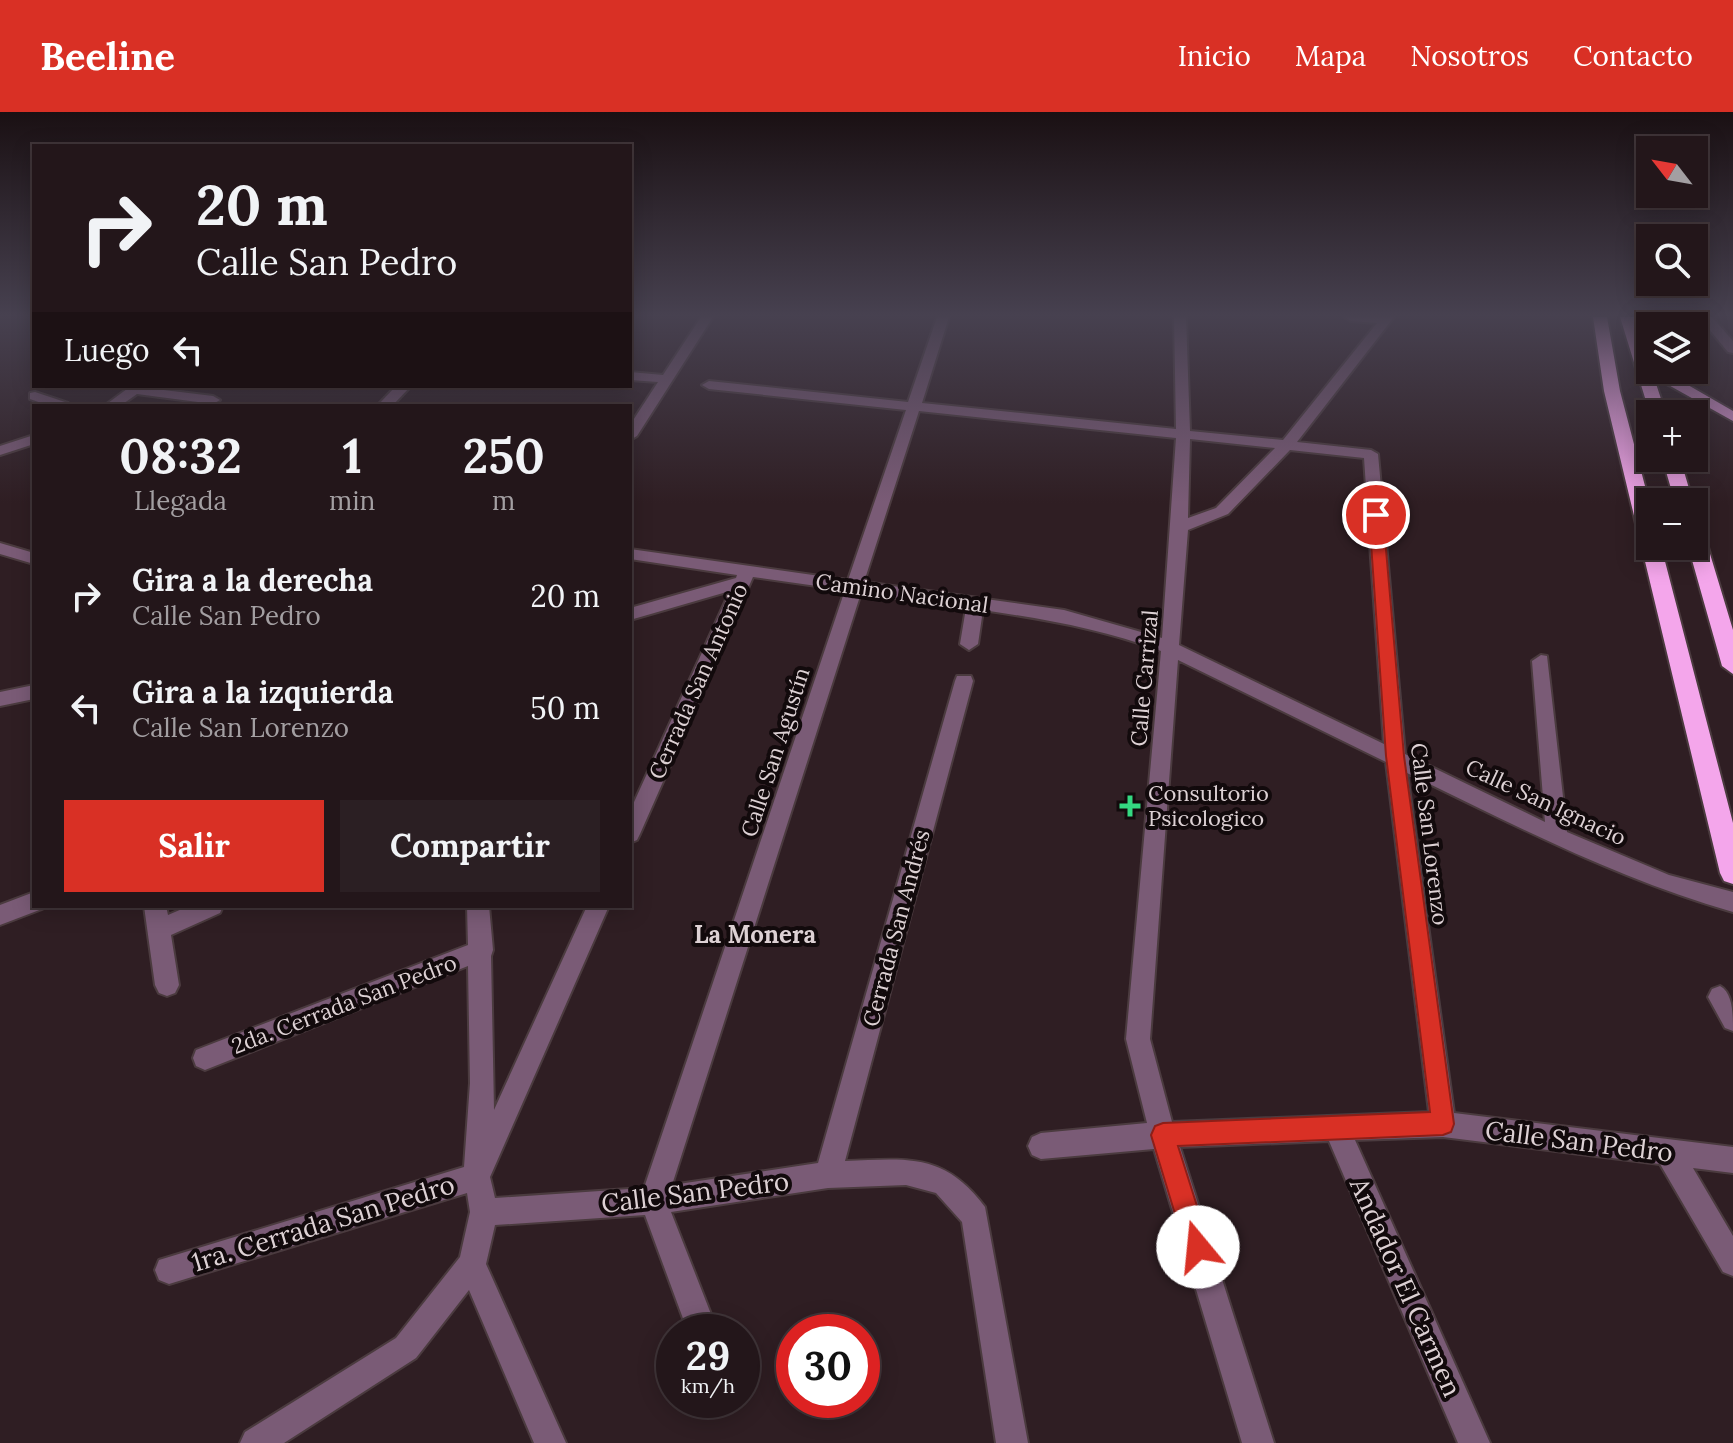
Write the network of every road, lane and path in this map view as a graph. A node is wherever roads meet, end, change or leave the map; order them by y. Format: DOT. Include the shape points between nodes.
graph roads {
  1 [pos="666,379"];
  2 [pos="924,379"];
  3 [pos="1182,379"];
  4 [pos="1338,379"];
  5 [pos="1610,379"];
  6 [pos="1676,384"];
  7 [pos="709,385"];
  8 [pos="137,388"];
  9 [pos="402,388"];
  10 [pos="35,396"];
  11 [pos="213,400"];
  12 [pos="57,404"];
  13 [pos="114,404"];
  14 [pos="386,404"];
  15 [pos="915,409"];
  16 [pos="1733,417"];
  17 [pos="632,433"];
  18 [pos="1183,435"];
  19 [pos="32,440"];
  20 [pos="1286,446"];
  21 [pos="0,451"];
  22 [pos="1180,527"];
  23 [pos="0,548"];
  24 [pos="632,554"];
  25 [pos="32,558"];
  26 [pos="1702,560"];
  27 [pos="745,577"];
  28 [pos="854,585"];
  29 [pos="975,604"];
  30 [pos="632,613"];
  31 [pos="969,644"];
  32 [pos="1170,648"];
  33 [pos="1541,661"];
  34 [pos="1733,666"];
  35 [pos="964,681"];
  36 [pos="32,692"];
  37 [pos="0,699"];
  38 [pos="1395,756"];
  39 [pos="632,830"];
  40 [pos="1557,837"];
  41 [pos="1733,873"];
  42 [pos="1733,902"];
  43 [pos="32,903"];
  44 [pos="202,908"];
  45 [pos="478,908"];
  46 [pos="597,908"];
  47 [pos="0,915"];
  48 [pos="158,917"];
  49 [pos="482,950"];
  50 [pos="167,985"];
  51 [pos="1720,997"];
  52 [pos="1733,1020"];
  53 [pos="205,1058"];
  54 [pos="1443,1124"];
  55 [pos="1337,1130"];
  56 [pos="1163,1135"];
  57 [pos="1041,1146"];
  58 [pos="1668,1152"];
  59 [pos="1733,1160"];
  60 [pos="828,1175"];
  61 [pos="477,1177"];
  62 [pos="653,1201"];
  63 [pos="484,1212"];
  64 [pos="1733,1262"];
  65 [pos="472,1264"];
  66 [pos="169,1270"];
  67 [pos="696,1314"];
  68 [pos="256,1443"];
  69 [pos="550,1443"];
  70 [pos="1012,1443"];
  71 [pos="1258,1443"];
  72 [pos="1474,1443"];
  1 -- 17 [label="street"];
  2 -- 15 [label="street, Calle San Agustín"];
  3 -- 18 [label="street, Calle Carrizal"];
  4 -- 20 [label="street"];
  5 -- 41 [label="highway"];
  6 -- 16 [label="main road"];
  7 -- 15 [label="street"];
  8 -- 11 [label="street"];
  8 -- 13 [label="street"];
  9 -- 14 [label="street"];
  10 -- 12 [label="street"];
  15 -- 18 [label="street"];
  15 -- 28 [label="street, Calle San Agustín"];
  18 -- 20 [label="street"];
  18 -- 22 [label="street, Calle Carrizal"];
  19 -- 21 [label="street"];
  20 -- 22 [label="street" via="1222,511"];
  20 -- 38 [label="street, Calle San Lorenzo" via="1371,454"];
  22 -- 32 [label="street, Calle Carrizal"];
  23 -- 25 [label="street"];
  24 -- 27 [label="street, Camino Nacional"];
  26 -- 34 [label="highway"];
  27 -- 28 [label="street, Camino Nacional"];
  27 -- 30 [label="street"];
  27 -- 39 [label="street, Cerrada San Antonio"];
  28 -- 29 [label="street, Camino Nacional"];
  28 -- 62 [label="street, Calle San Agustín"];
  29 -- 31 [label="street"];
  29 -- 32 [label="street, Camino Nacional" via="1064,616"];
  32 -- 38 [label="street, Calle San Ignacio"];
  32 -- 56 [label="street, Calle Carrizal" via="1138,1039"];
  33 -- 40 [label="street"];
  35 -- 60 [label="street, Cerrada San Andrés"];
  36 -- 37 [label="street"];
  38 -- 40 [label="street, Calle San Ignacio"];
  38 -- 54 [label="street, Calle San Lorenzo"];
  40 -- 42 [label="street, Calle San Ignacio" via="1666,883"];
  43 -- 47 [label="street"];
  44 -- 48 [label="street"];
  45 -- 49 [label="street"];
  46 -- 61 [label="street"];
  48 -- 50 [label="street"];
  49 -- 53 [label="street, 2da. Cerrada San Pedro"];
  49 -- 61 [label="street"];
  51 -- 52 [label="street"];
  54 -- 55 [label="street, Calle San Pedro"];
  54 -- 58 [label="street, Calle San Pedro"];
  55 -- 56 [label="street, Calle San Pedro"];
  55 -- 72 [label="street, Andador El Carmen"];
  56 -- 57 [label="street, Calle San Pedro"];
  56 -- 71 [label="street, Calle Carrizal"];
  58 -- 59 [label="street, Calle San Pedro"];
  58 -- 64 [label="street"];
  60 -- 62 [label="street, Calle San Pedro"];
  60 -- 70 [label="street, Calle San Pedro" via="906,1172 943,1182 975,1217"];
  61 -- 63 [label="street"];
  61 -- 66 [label="street, 1ra. Cerrada San Pedro"];
  62 -- 63 [label="street, Calle San Pedro"];
  62 -- 67 [label="street"];
  63 -- 65 [label="street"];
  65 -- 68 [label="street" via="406,1348"];
  65 -- 69 [label="street"];
}
